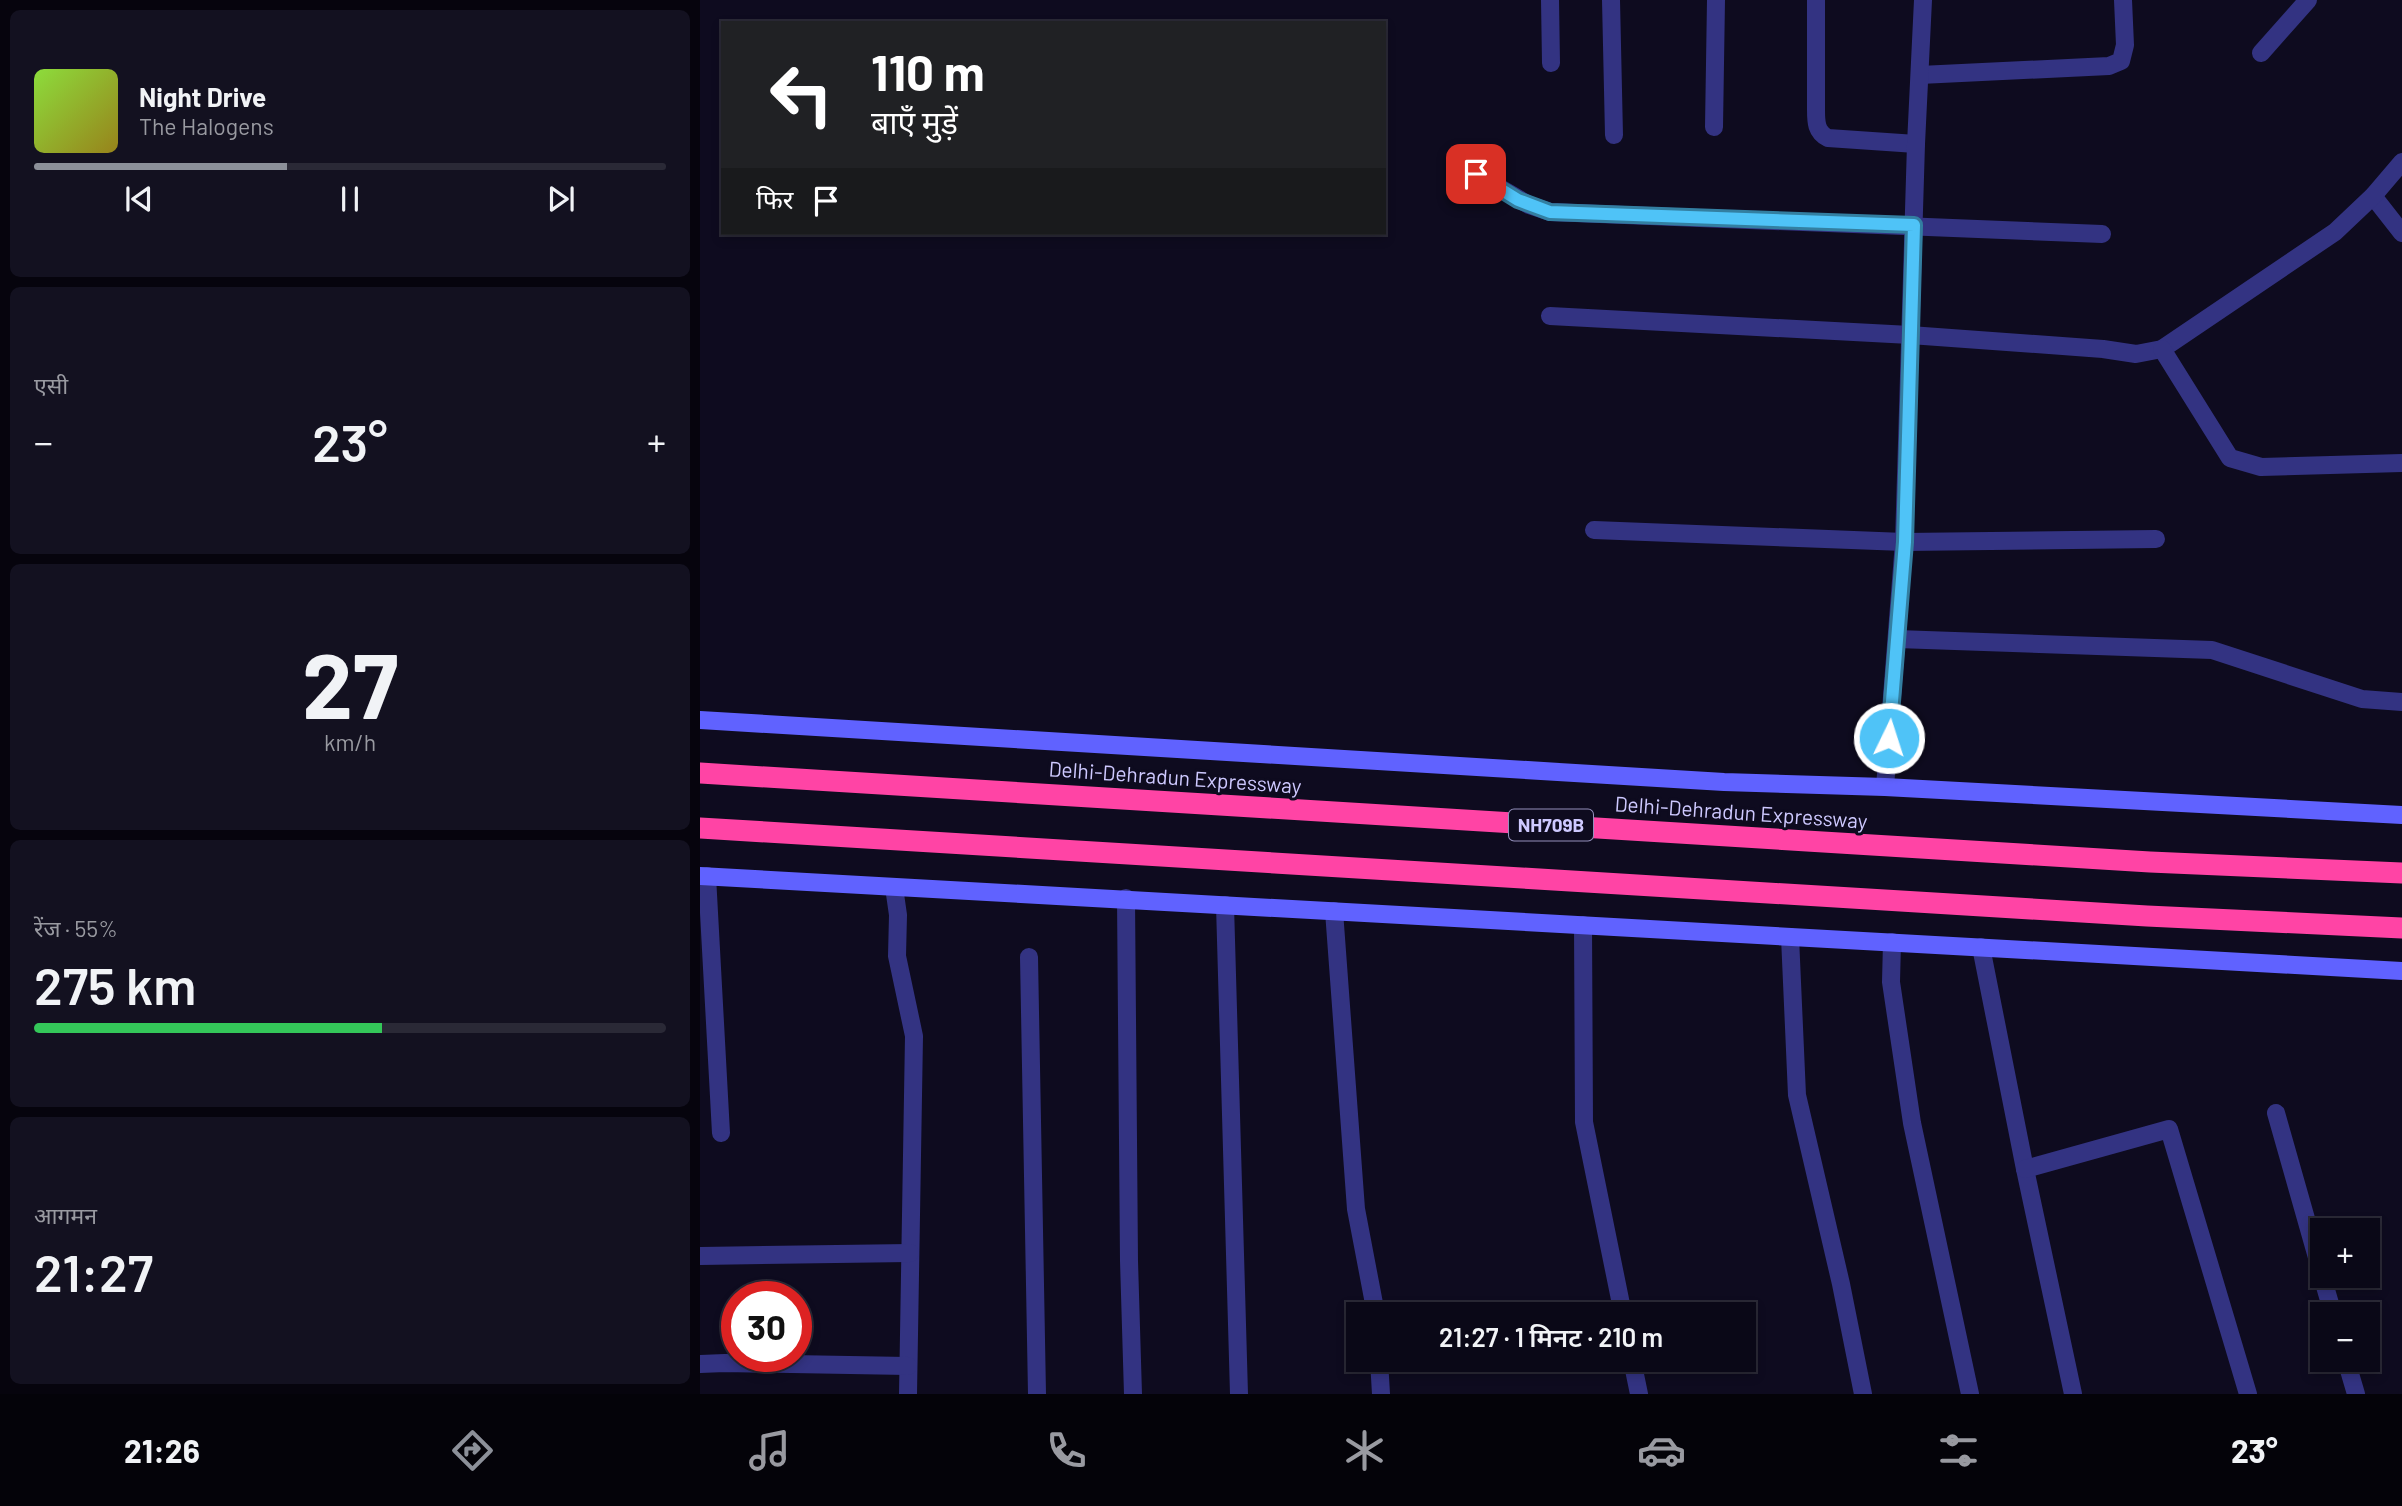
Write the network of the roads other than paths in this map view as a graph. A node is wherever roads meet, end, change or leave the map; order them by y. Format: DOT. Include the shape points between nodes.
graph roads {
  1 [pos="1550,0"];
  2 [pos="1611,0"];
  3 [pos="1716,0"];
  4 [pos="1816,0"];
  5 [pos="1923,0"];
  6 [pos="2123,0"];
  7 [pos="2308,0"];
  8 [pos="2261,53"];
  9 [pos="1551,63"];
  10 [pos="1920,75"];
  11 [pos="1714,127"];
  12 [pos="1614,135"];
  13 [pos="1916,144"];
  14 [pos="2402,162"];
  15 [pos="1476,174"];
  16 [pos="2373,195"];
  17 [pos="1914,225"];
  18 [pos="2402,233"];
  19 [pos="2102,234"];
  20 [pos="1550,316"];
  21 [pos="1910,335"];
  22 [pos="2162,349"];
  23 [pos="2402,463"];
  24 [pos="1594,530"];
  25 [pos="2156,539"];
  26 [pos="1905,542"];
  27 [pos="1897,639"];
  28 [pos="2402,702"];
  29 [pos="700,720"];
  30 [pos="700,773"];
  31 [pos="1885,788"];
  32 [pos="2402,815"];
  33 [pos="700,828"];
  34 [pos="2402,873"];
  35 [pos="704,876"];
  36 [pos="894,887"];
  37 [pos="1126,898"];
  38 [pos="1225,905"];
  39 [pos="1334,911"];
  40 [pos="1583,925"];
  41 [pos="2402,928"];
  42 [pos="1790,936"];
  43 [pos="1892,942"];
  44 [pos="1981,947"];
  45 [pos="1029,957"];
  46 [pos="2402,971"];
  47 [pos="2276,1113"];
  48 [pos="721,1133"];
  49 [pos="2025,1169"];
  50 [pos="2310,1233"];
  51 [pos="910,1253"];
  52 [pos="700,1256"];
  53 [pos="1374,1302"];
  54 [pos="1621,1302"];
  55 [pos="700,1364"];
  56 [pos="908,1366"];
  57 [pos="1379,1372"];
  58 [pos="1634,1372"];
  59 [pos="2350,1372"];
  60 [pos="908,1394"];
  61 [pos="1037,1394"];
  62 [pos="1133,1394"];
  63 [pos="1240,1394"];
  64 [pos="1381,1394"];
  65 [pos="1639,1394"];
  66 [pos="1863,1394"];
  67 [pos="1970,1394"];
  68 [pos="2073,1394"];
  69 [pos="2248,1394"];
  70 [pos="2356,1394"];
  1 -- 9 [label="street"];
  2 -- 12 [label="street"];
  3 -- 11 [label="street"];
  4 -- 13 [label="street" via="1817,126 1821,134"];
  5 -- 10 [label="street"];
  6 -- 10 [label="street" via="2125,45 2121,61 2109,66"];
  7 -- 8 [label="street"];
  10 -- 13 [label="street"];
  13 -- 17 [label="street"];
  14 -- 16 [label="street"];
  15 -- 17 [label="street" via="1518,200 1550,212"];
  16 -- 18 [label="street"];
  16 -- 22 [label="street" via="2335,232"];
  17 -- 19 [label="street"];
  17 -- 21 [label="street"];
  20 -- 21 [label="street"];
  21 -- 22 [label="street" via="2136,355"];
  21 -- 26 [label="street"];
  22 -- 23 [label="street" via="2230,458 2261,467"];
  24 -- 26 [label="street"];
  25 -- 26 [label="street"];
  26 -- 27 [label="street"];
  27 -- 28 [label="street" via="2212,650 2362,699"];
  27 -- 31 [label="street"];
  29 -- 31 [label="street"];
  30 -- 34 [label="highway, Delhi-Dehradun Expressway / NH709B" via="2150,862"];
  31 -- 32 [label="street"];
  33 -- 41 [label="highway" via="2134,916"];
  35 -- 36 [label="street"];
  35 -- 48 [label="street"];
  36 -- 37 [label="street"];
  36 -- 51 [label="street" via="897,957 914,1036"];
  37 -- 38 [label="street"];
  37 -- 62 [label="street"];
  38 -- 39 [label="street"];
  38 -- 63 [label="street"];
  39 -- 40 [label="street"];
  39 -- 53 [label="street" via="1356,1209"];
  40 -- 42 [label="street"];
  40 -- 54 [label="street" via="1584,1122"];
  42 -- 43 [label="street"];
  42 -- 66 [label="street" via="1797,1095"];
  43 -- 44 [label="street"];
  43 -- 67 [label="street" via="1891,982 1912,1123"];
  44 -- 46 [label="street"];
  44 -- 49 [label="street"];
  45 -- 61 [label="street"];
  47 -- 50 [label="street"];
  49 -- 68 [label="street"];
  49 -- 69 [label="street" via="2169,1129"];
  51 -- 52 [label="street"];
  51 -- 56 [label="street"];
  55 -- 56 [label="street"];
  56 -- 60 [label="street"];
  57 -- 64 [label="street"];
  58 -- 65 [label="street"];
  59 -- 70 [label="street"];
}
